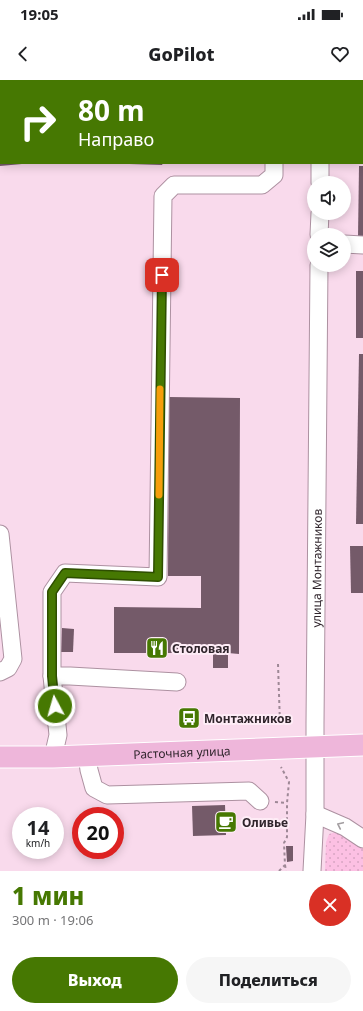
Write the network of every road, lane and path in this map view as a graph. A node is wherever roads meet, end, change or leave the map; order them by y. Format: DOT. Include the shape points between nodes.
graph roads {
  1 [pos="274,164"];
  2 [pos="320,164"];
  3 [pos="320,176"];
  4 [pos="351,244"];
  5 [pos="363,245"];
  6 [pos="319,272"];
  7 [pos="0,534"];
  8 [pos="278,664"];
  9 [pos="0,672"];
  10 [pos="52,676"];
  11 [pos="177,682"];
  12 [pos="280,724"];
  13 [pos="363,746"];
  14 [pos="315,747"];
  15 [pos="88,755"];
  16 [pos="0,757"];
  17 [pos="53,757"];
  18 [pos="281,767"];
  19 [pos="260,801"];
  20 [pos="315,814"];
  21 [pos="363,839"];
  22 [pos="285,865"];
  23 [pos="278,871"];
  24 [pos="286,871"];
  25 [pos="312,871"];
  1 -- 10 [label="street" via="274,175 262,185 174,185 163,196 158,577 65,573 52,592"];
  2 -- 3 [label="street"];
  4 -- 5 [label="street"];
  6 -- 14 [label="street, улица Монтажников"];
  7 -- 9 [label="street" via="13,659 8,668"];
  8 -- 12 [label="path"];
  10 -- 11 [label="street"];
  10 -- 17 [label="street" via="58,735"];
  13 -- 14 [label="main road, Расточная улица"];
  14 -- 15 [label="main road, Расточная улица"];
  14 -- 20 [label="street, улица Монтажников"];
  15 -- 17 [label="main road, Расточная улица"];
  15 -- 19 [label="street" via="94,788 107,795 249,791"];
  16 -- 17 [label="main road, Расточная улица"];
  18 -- 22 [label="path" via="289,782 287,837 284,843"];
  21 -- 20 [label="street, one-way" via="345,827"];
  20 -- 25 [label="street, улица Монтажников"];
  22 -- 23 [label="path"];
  22 -- 24 [label="path"];
}
